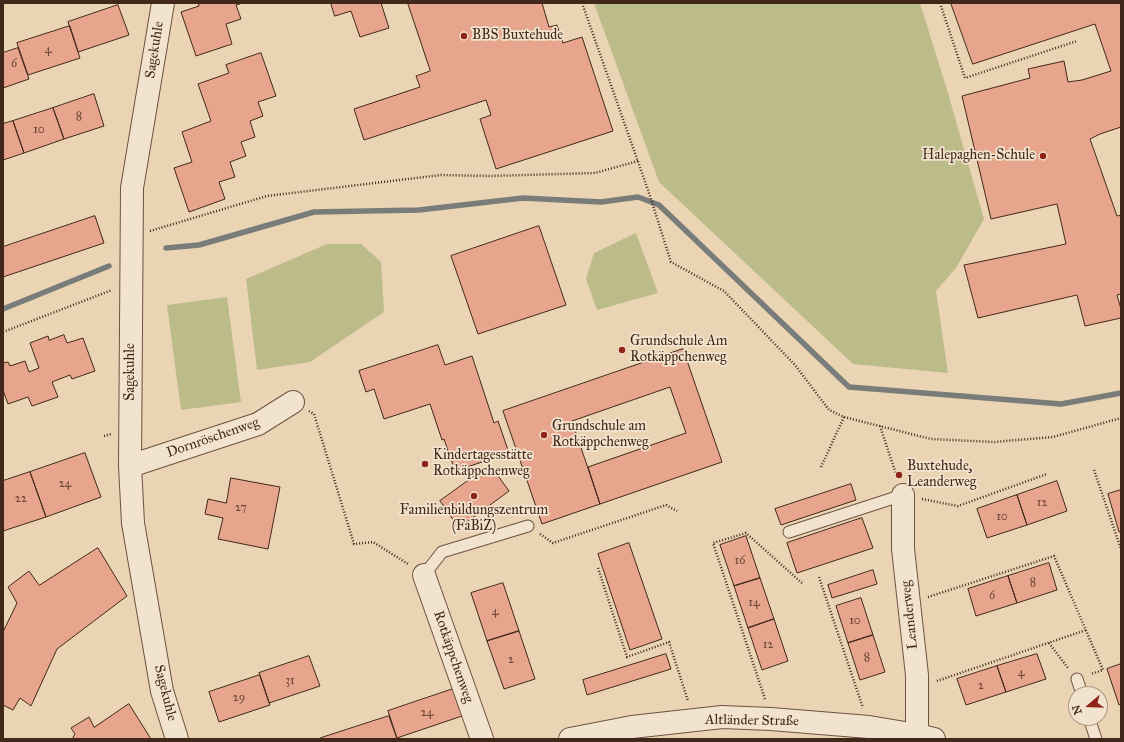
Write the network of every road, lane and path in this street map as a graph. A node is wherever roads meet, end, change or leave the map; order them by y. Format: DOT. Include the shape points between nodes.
graph roads {
  1 [pos="163,3"];
  2 [pos="582,3"];
  3 [pos="940,3"];
  4 [pos="1077,41"];
  5 [pos="638,161"];
  6 [pos="132,234"];
  7 [pos="132,284"];
  8 [pos="3,332"];
  9 [pos="293,402"];
  10 [pos="844,417"];
  11 [pos="1121,418"];
  12 [pos="880,426"];
  13 [pos="130,466"];
  14 [pos="821,467"];
  15 [pos="1094,470"];
  16 [pos="1047,474"];
  17 [pos="903,495"];
  18 [pos="677,511"];
  19 [pos="528,526"];
  20 [pos="789,532"];
  21 [pos="1121,549"];
  22 [pos="598,568"];
  23 [pos="424,575"];
  24 [pos="819,577"];
  25 [pos="802,583"];
  26 [pos="909,603"];
  27 [pos="1086,630"];
  28 [pos="1049,643"];
  29 [pos="917,676"];
  30 [pos="1077,679"];
  31 [pos="1079,686"];
  32 [pos="771,719"];
  33 [pos="694,721"];
  34 [pos="1092,726"];
  35 [pos="869,727"];
  36 [pos="926,737"];
  37 [pos="177,739"];
  38 [pos="482,739"];
  39 [pos="570,739"];
  40 [pos="1096,739"];
  1 -- 6 [label="street, Sagekuhle" via="132,188"];
  2 -- 5 [label="path"];
  3 -- 4 [label="path" via="965,78"];
  5 -- 6 [label="path" via="595,173 441,175 267,196 152,231"];
  5 -- 10 [label="path" via="671,262 724,291 795,365 829,410"];
  6 -- 7 [label="street, Sagekuhle"];
  7 -- 8 [label="path"];
  7 -- 13 [label="street, Sagekuhle"];
  9 -- 13 [label="street, Dornröschenweg" via="258,424"];
  9 -- 23 [label="path" via="314,414 354,544 373,542"];
  10 -- 12 [label="path"];
  10 -- 14 [label="path"];
  11 -- 12 [label="path" via="1053,437 994,442 931,439"];
  12 -- 17 [label="path"];
  13 -- 37 [label="street, Sagekuhle" via="134,531 162,691"];
  15 -- 21 [label="path"];
  16 -- 17 [label="path" via="958,506"];
  17 -- 20 [label="lane"];
  17 -- 26 [label="street, Leanderweg" via="903,549"];
  18 -- 19 [label="path" via="666,505 553,543"];
  19 -- 23 [label="lane" via="442,552"];
  22 -- 33 [label="path" via="627,656 669,642"];
  23 -- 38 [label="street, Rotkäppchenweg"];
  24 -- 35 [label="path"];
  25 -- 32 [label="path" via="746,533 713,544"];
  26 -- 27 [label="path" via="1054,556"];
  26 -- 29 [label="street, Leanderweg"];
  27 -- 28 [label="path"];
  27 -- 30 [label="path" via="1103,670"];
  28 -- 29 [label="path" via="932,683"];
  28 -- 30 [label="path"];
  29 -- 36 [label="street, Leanderweg"];
  30 -- 31 [label="lane"];
  32 -- 33 [label="street, Altländer Straße" via="722,718"];
  32 -- 35 [label="street, Altländer Straße"];
  33 -- 39 [label="street, Altländer Straße" via="632,727"];
  34 -- 40 [label="lane"];
  35 -- 36 [label="street, Altländer Straße"];
}
